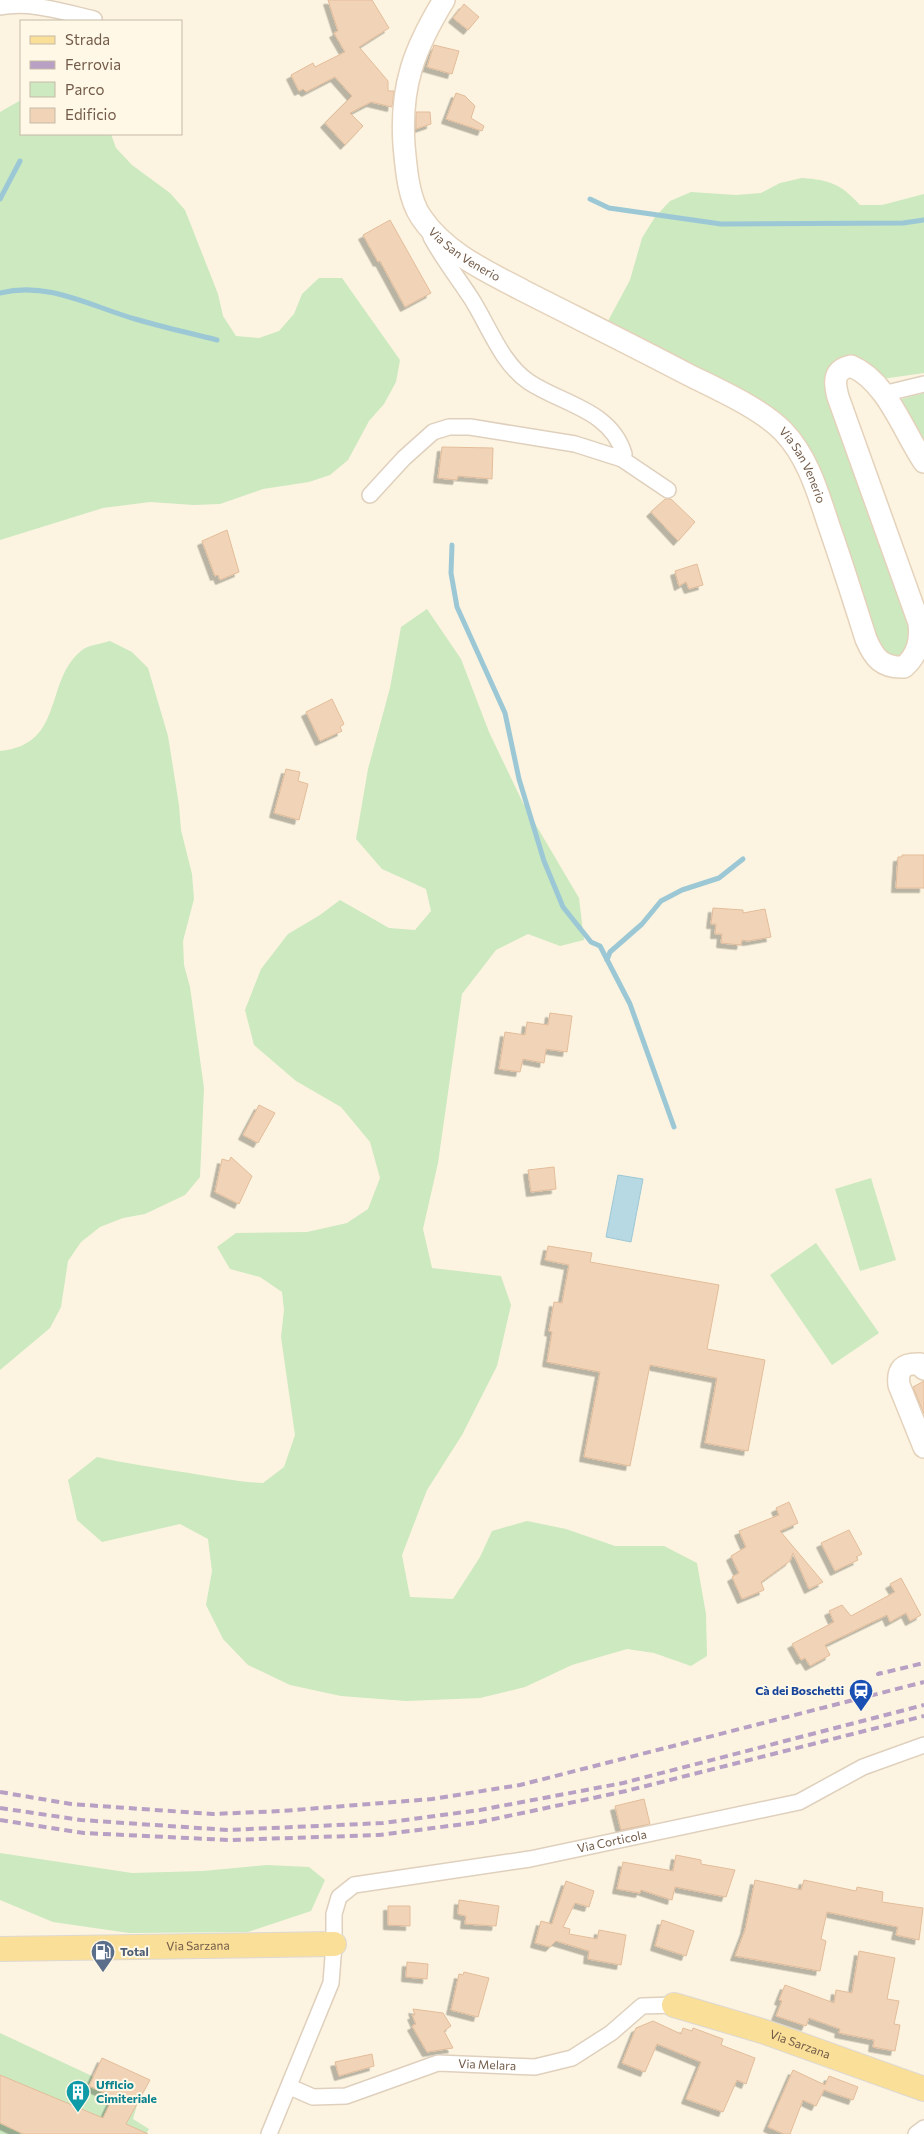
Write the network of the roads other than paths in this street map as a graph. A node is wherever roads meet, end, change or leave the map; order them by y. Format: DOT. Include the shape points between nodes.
graph roads {
  1 [pos="444,0"];
  2 [pos="0,8"];
  3 [pos="94,19"];
  4 [pos="420,216"];
  5 [pos="924,384"];
  6 [pos="883,394"];
  7 [pos="622,458"];
  8 [pos="924,462"];
  9 [pos="668,490"];
  10 [pos="370,495"];
  11 [pos="924,1369"];
  12 [pos="924,1447"];
  13 [pos="924,1745"];
  14 [pos="334,1944"];
  15 [pos="0,1949"];
  16 [pos="674,2005"];
  17 [pos="290,2087"];
  18 [pos="924,2089"];
  19 [pos="924,2128"];
  20 [pos="269,2134"];
  21 [pos="916,2134"];
  1 -- 4 [label="street, Via San Venerio" via="416,50 403,103 405,163"];
  2 -- 3 [label="street" via="15,4"];
  4 -- 6 [label="street, Via San Venerio" via="435,234 474,266 707,384 769,419 784,432 798,449 814,481 873,655 886,666 895,668 904,667 915,655 919,623 838,398 835,378 842,368 851,366"];
  4 -- 7 [label="street" via="509,364 530,383 572,402 603,421 621,444"];
  5 -- 6 [label="street"];
  6 -- 8 [label="street, Via San Venerio"];
  7 -- 9 [label="street"];
  7 -- 10 [label="street" via="575,444 470,427 449,427 433,432"];
  11 -- 12 [label="street" via="920,1364 908,1363 900,1368 898,1376 898,1385"];
  13 -- 14 [label="street, Via Corticola" via="863,1767 799,1802 530,1859 354,1885 339,1896 334,1914"];
  14 -- 15 [label="main road, Via Sarzana"];
  14 -- 17 [label="street, Via Corticola" via="331,1983"];
  16 -- 17 [label="street, Via Melara" via="642,2006 611,2033 572,2058 535,2067 438,2063 346,2096 313,2097"];
  16 -- 18 [label="main road, Via Sarzana" via="762,2031"];
  17 -- 20 [label="street, Via Corticola"];
  19 -- 21 [label="street"];
}
